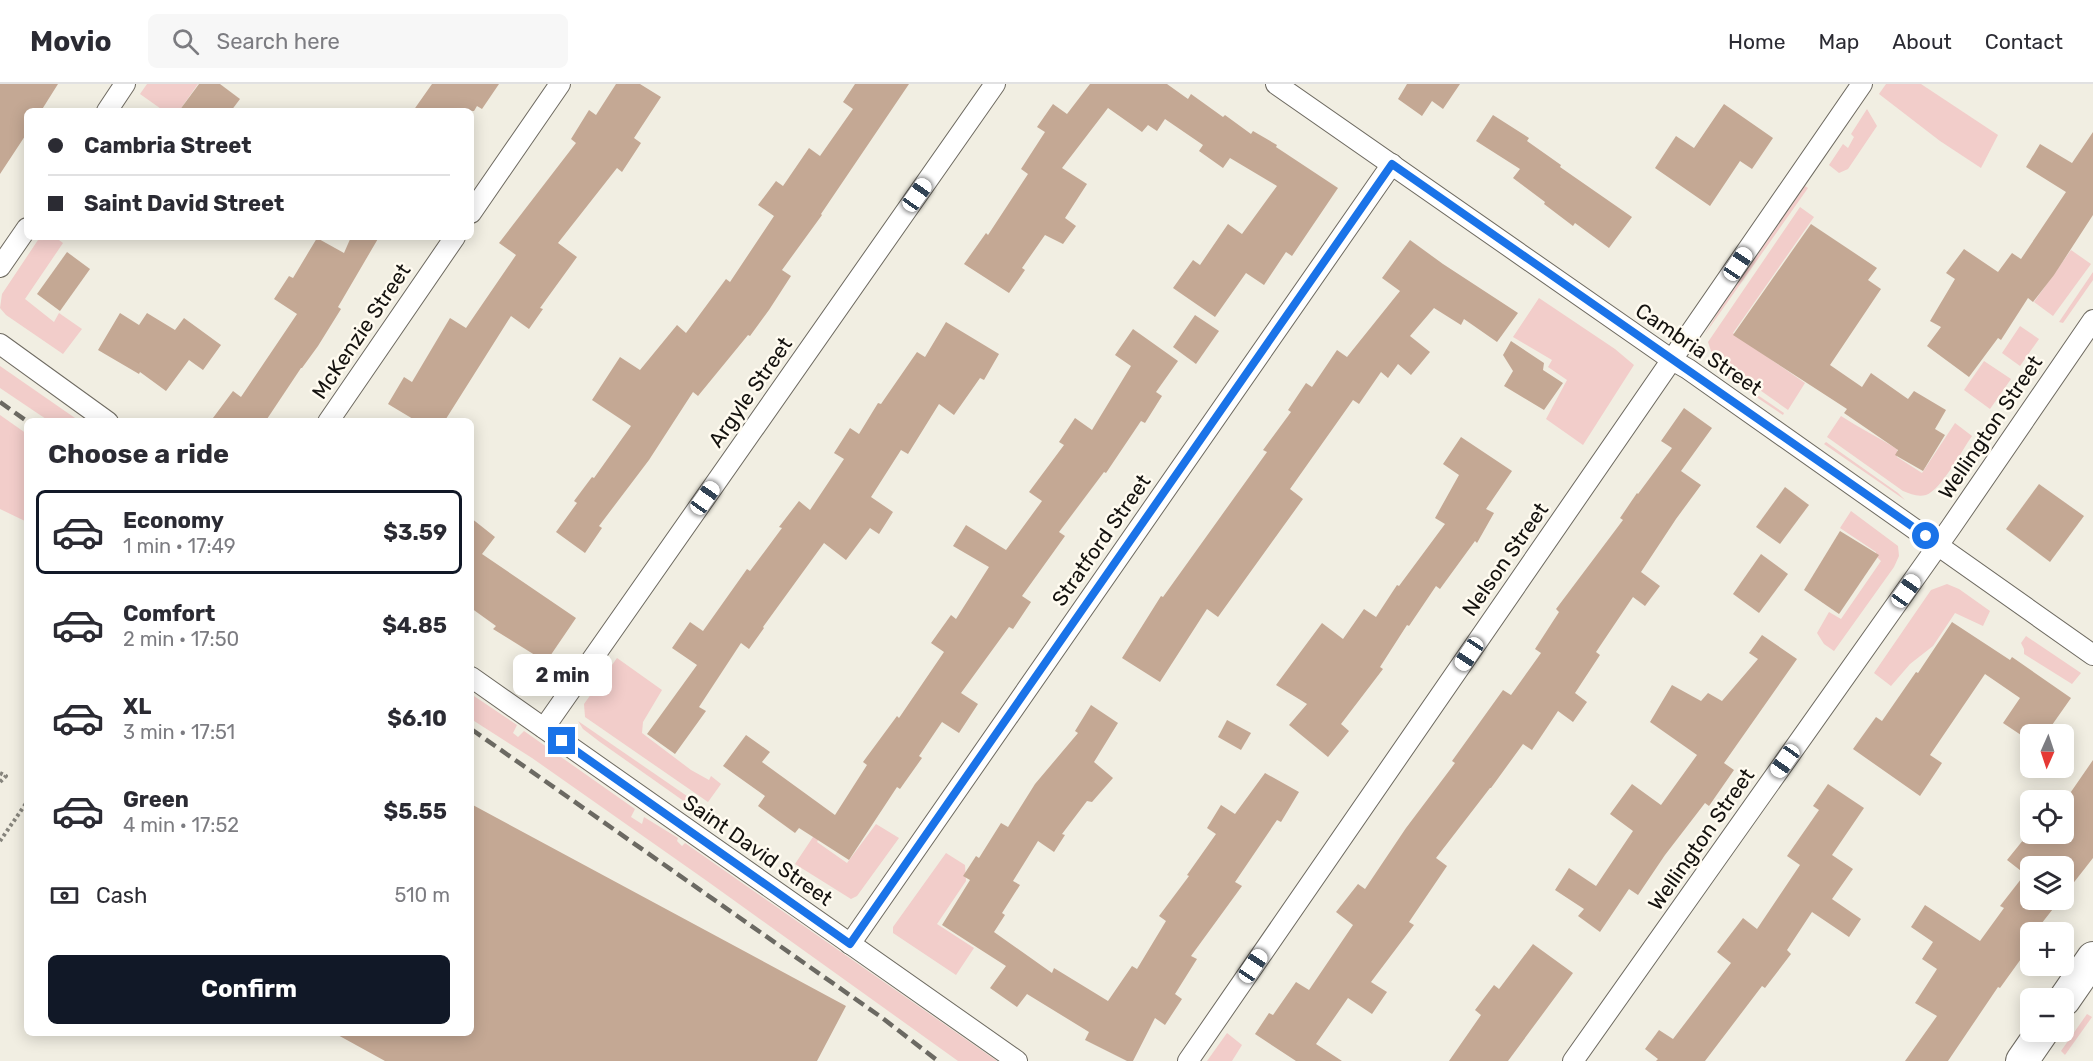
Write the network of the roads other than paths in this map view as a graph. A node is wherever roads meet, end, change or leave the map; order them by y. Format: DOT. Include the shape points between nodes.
graph roads {
  1 [pos="125,84"];
  2 [pos="560,84"];
  3 [pos="995,84"];
  4 [pos="1276,84"];
  5 [pos="1862,84"];
  6 [pos="109,108"];
  7 [pos="1392,164"];
  8 [pos="474,209"];
  9 [pos="24,232"];
  10 [pos="453,240"];
  11 [pos="0,267"];
  12 [pos="2093,320"];
  13 [pos="0,344"];
  14 [pos="1672,360"];
  15 [pos="102,418"];
  16 [pos="331,418"];
  17 [pos="1939,544"];
  18 [pos="2093,655"];
  19 [pos="474,679"];
  20 [pos="544,728"];
  21 [pos="850,944"];
  22 [pos="2093,958"];
  23 [pos="2072,988"];
  24 [pos="2035,1042"];
  25 [pos="1017,1061"];
  26 [pos="1188,1061"];
  27 [pos="1573,1061"];
  28 [pos="2022,1061"];
  1 -- 6 [label="street"];
  2 -- 8 [label="street"];
  3 -- 20 [label="street, Argyle Street"];
  4 -- 7 [label="street, Cambria Street"];
  5 -- 14 [label="street, Nelson Street"];
  7 -- 14 [label="street, Cambria Street"];
  7 -- 21 [label="street, Stratford Street"];
  9 -- 11 [label="street"];
  10 -- 16 [label="street, McKenzie Street"];
  12 -- 17 [label="street, Wellington Street"];
  13 -- 15 [label="street"];
  14 -- 17 [label="street, Cambria Street"];
  14 -- 26 [label="street, Nelson Street"];
  17 -- 18 [label="street, Cambria Street"];
  17 -- 27 [label="street, Wellington Street"];
  19 -- 20 [label="street, Saint David Street"];
  20 -- 21 [label="street, Saint David Street"];
  21 -- 25 [label="street, Saint David Street"];
  22 -- 23 [label="main road"];
  24 -- 28 [label="main road"];
}
